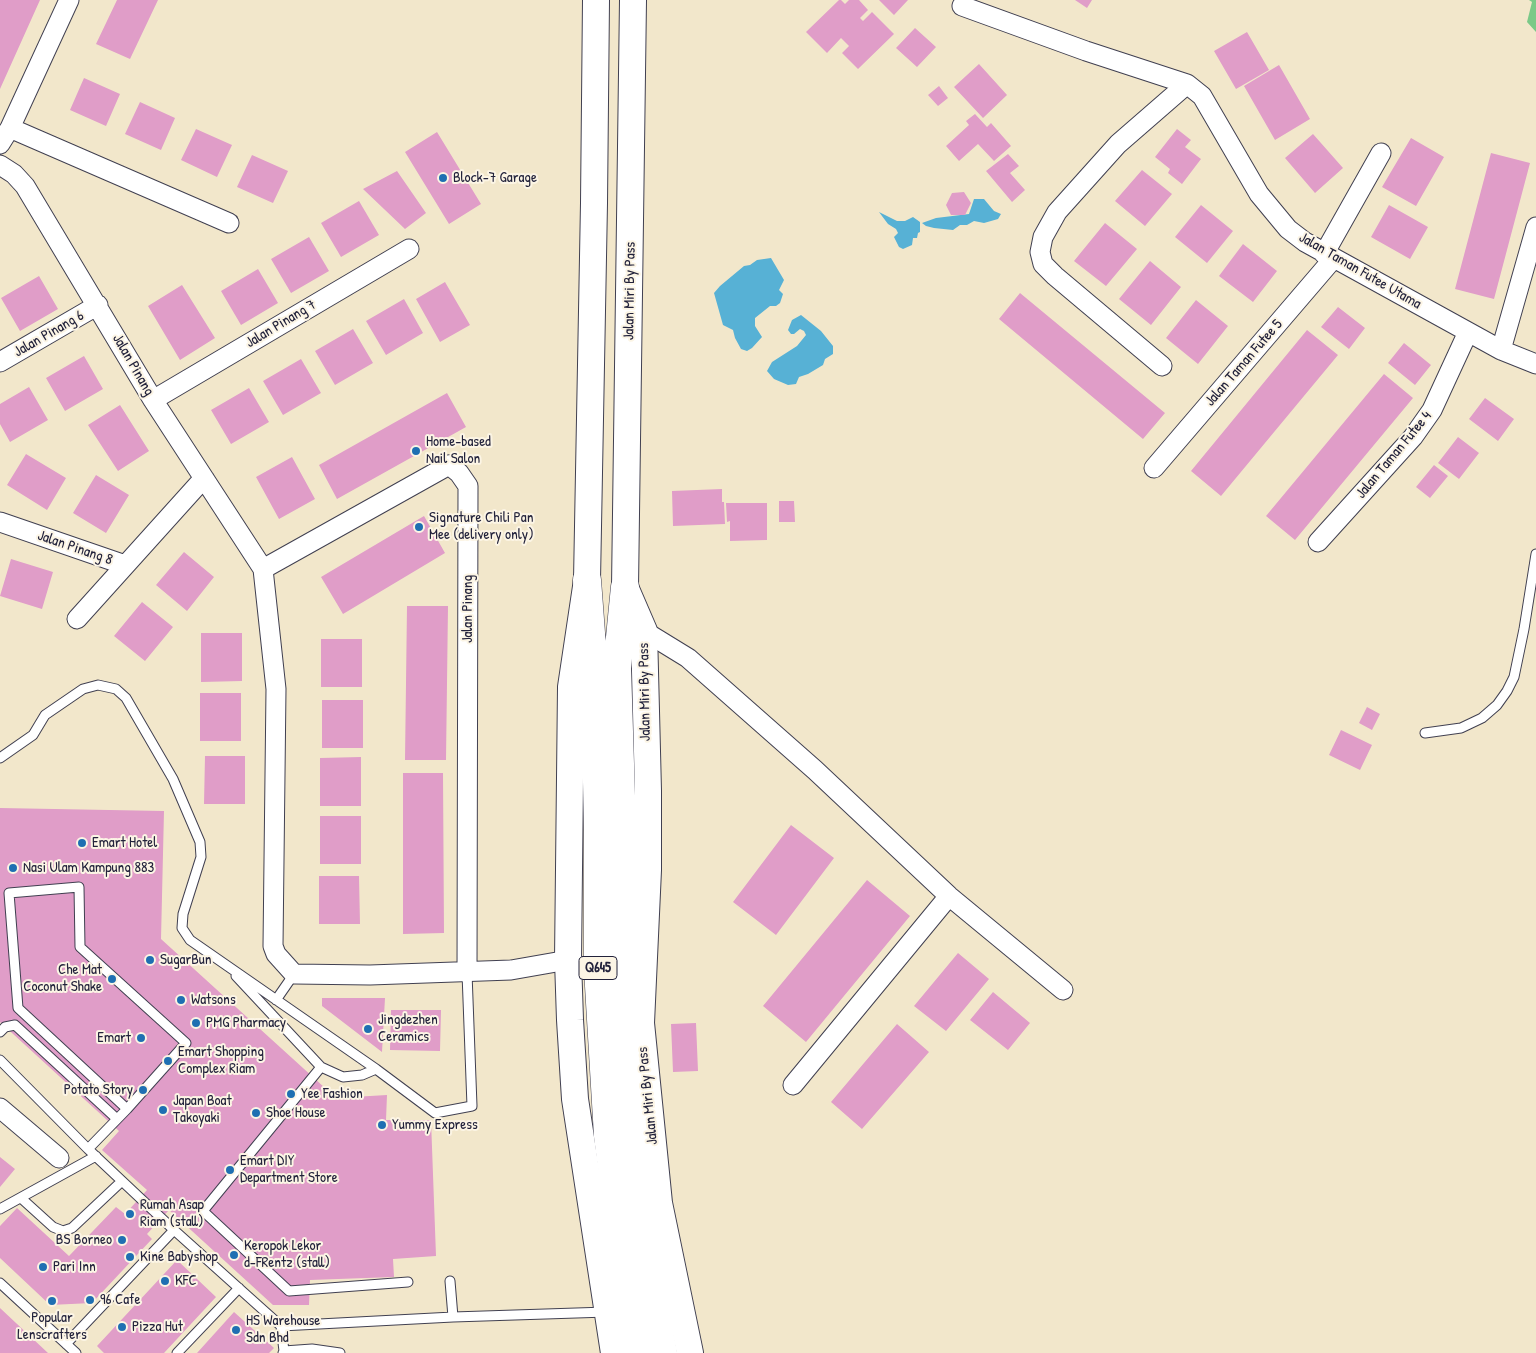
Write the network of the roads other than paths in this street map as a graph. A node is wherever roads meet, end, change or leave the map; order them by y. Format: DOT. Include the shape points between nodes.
graph roads {
  1 [pos="69,0"];
  2 [pos="596,0"];
  3 [pos="633,0"];
  4 [pos="962,6"];
  5 [pos="1187,84"];
  6 [pos="5,136"];
  7 [pos="1381,153"];
  8 [pos="1,169"];
  9 [pos="229,223"];
  10 [pos="1536,227"];
  11 [pos="408,249"];
  12 [pos="1329,256"];
  13 [pos="98,305"];
  14 [pos="1468,332"];
  15 [pos="1501,350"];
  16 [pos="0,362"];
  17 [pos="1536,364"];
  18 [pos="1162,366"];
  19 [pos="153,400"];
  20 [pos="1154,468"];
  21 [pos="204,478"];
  22 [pos="0,522"];
  23 [pos="1318,542"];
  24 [pos="1536,554"];
  25 [pos="125,565"];
  26 [pos="263,569"];
  27 [pos="587,580"];
  28 [pos="625,587"];
  29 [pos="77,619"];
  30 [pos="644,631"];
  31 [pos="1425,733"];
  32 [pos="0,758"];
  33 [pos="949,896"];
  34 [pos="568,960"];
  35 [pos="222,961"];
  36 [pos="467,973"];
  37 [pos="294,974"];
  38 [pos="1063,990"];
  39 [pos="276,1000"];
  40 [pos="0,1032"];
  41 [pos="0,1060"];
  42 [pos="320,1067"];
  43 [pos="376,1069"];
  44 [pos="792,1084"];
  45 [pos="0,1108"];
  46 [pos="126,1109"];
  47 [pos="117,1118"];
  48 [pos="88,1149"];
  49 [pos="96,1156"];
  50 [pos="59,1158"];
  51 [pos="122,1181"];
  52 [pos="21,1198"];
  53 [pos="0,1210"];
  54 [pos="174,1230"];
  55 [pos="450,1281"];
  56 [pos="408,1282"];
  57 [pos="0,1283"];
  58 [pos="239,1288"];
  59 [pos="607,1312"];
  60 [pos="453,1317"];
  61 [pos="281,1326"];
  62 [pos="66,1344"];
  63 [pos="284,1352"];
  64 [pos="76,1353"];
  65 [pos="177,1353"];
  66 [pos="340,1353"];
  67 [pos="614,1353"];
  68 [pos="640,1353"];
  69 [pos="663,1353"];
  70 [pos="690,1353"];
  1 -- 6 [label="street"];
  2 -- 27 [label="main road, Q645"];
  3 -- 28 [label="main road, Jalan Miri By Pass / Q645"];
  4 -- 5 [label="street, Jalan Taman Futee Utama"];
  5 -- 12 [label="street, Jalan Taman Futee Utama" via="1202,96 1259,194 1288,229"];
  5 -- 18 [label="street" via="1118,144 1056,212 1042,237 1040,252 1042,264"];
  6 -- 9 [label="street"];
  7 -- 12 [label="street, Jalan Taman Futee 5"];
  8 -- 13 [label="street, Jalan Pinang" via="25,186"];
  10 -- 15 [label="street"];
  11 -- 19 [label="street, Jalan Pinang 7"];
  12 -- 14 [label="street, Jalan Taman Futee Utama"];
  12 -- 20 [label="street, Jalan Taman Futee 5"];
  13 -- 16 [label="street, Jalan Pinang 6"];
  13 -- 19 [label="street, Jalan Pinang"];
  14 -- 15 [label="street, Jalan Taman Futee Utama"];
  14 -- 23 [label="street, Jalan Taman Futee 4" via="1432,410 1414,437"];
  15 -- 17 [label="street, Jalan Taman Futee Utama"];
  19 -- 21 [label="street, Jalan Pinang"];
  21 -- 25 [label="street, Jalan Pinang 8"];
  21 -- 26 [label="street, Jalan Pinang"];
  22 -- 25 [label="street, Jalan Pinang 8"];
  24 -- 31 [label="lane" via="1514,677 1507,691 1482,718 1461,728"];
  25 -- 29 [label="street"];
  26 -- 36 [label="street, Jalan Pinang" via="449,465 459,472 468,486"];
  26 -- 37 [label="street, Jalan Pinang" via="276,689 273,946"];
  27 -- 34 [label="main road, Q645" via="572,687"];
  27 -- 68 [label="highway, Q645" via="595,686 598,968 608,1136 624,1262"];
  28 -- 30 [label="main road, Jalan Miri By Pass / Q645"];
  28 -- 69 [label="highway, Q645" via="617,668 622,828 621,1034 631,1155"];
  30 -- 33 [label="street" via="688,658 815,770"];
  30 -- 70 [label="main road, Jalan Miri By Pass / Q645" via="648,870 641,1024 659,1203"];
  32 -- 35 [label="lane" via="32,735 45,715 84,689 98,685 116,690 126,698 173,779 200,842 201,856 183,914 182,928 190,940"];
  33 -- 38 [label="street"];
  33 -- 44 [label="street"];
  34 -- 36 [label="street" via="511,970"];
  34 -- 59 [label="main road, Q645" via="575,1099"];
  35 -- 39 [label="lane"];
  35 -- 42 [label="lane"];
  36 -- 37 [label="street"];
  36 -- 43 [label="lane" via="472,1106 435,1113"];
  37 -- 39 [label="lane"];
  39 -- 43 [label="lane"];
  40 -- 47 [label="lane" via="15,1025"];
  41 -- 48 [label="lane"];
  42 -- 43 [label="lane" via="343,1077 362,1075"];
  42 -- 56 [label="lane" via="203,1211 289,1291"];
  45 -- 50 [label="street"];
  46 -- 46 [label="lane" via="18,1008 9,893 79,887 80,947 186,1043"];
  46 -- 47 [label="lane"];
  47 -- 48 [label="lane"];
  48 -- 49 [label="lane"];
  49 -- 51 [label="lane"];
  49 -- 52 [label="lane"];
  51 -- 52 [label="lane" via="72,1228 62,1231 53,1227"];
  51 -- 54 [label="lane"];
  52 -- 53 [label="lane"];
  54 -- 58 [label="lane"];
  54 -- 62 [label="lane"];
  55 -- 60 [label="lane"];
  57 -- 62 [label="lane"];
  58 -- 61 [label="lane"];
  58 -- 65 [label="lane"];
  59 -- 60 [label="lane"];
  59 -- 67 [label="main road, Q645"];
  60 -- 61 [label="lane"];
  61 -- 63 [label="lane"];
  62 -- 64 [label="lane"];
  63 -- 66 [label="lane" via="312,1349"];
}
